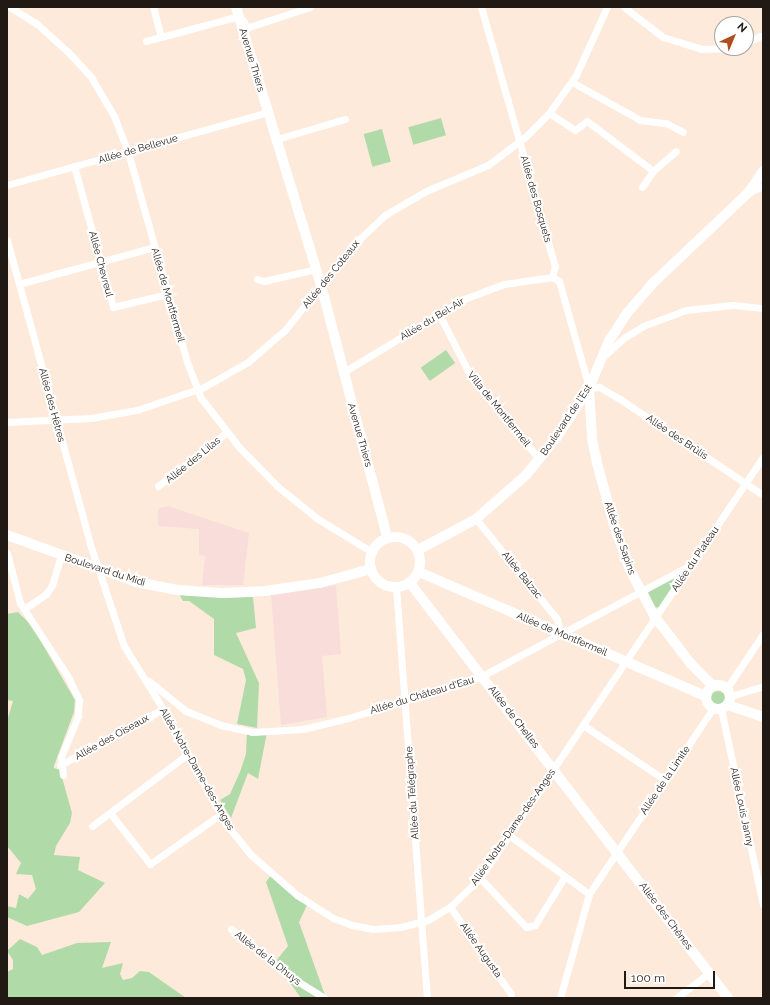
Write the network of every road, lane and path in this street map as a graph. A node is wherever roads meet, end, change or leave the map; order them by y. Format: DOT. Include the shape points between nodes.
graph roads {
  1 [pos="10,7"];
  2 [pos="153,7"];
  3 [pos="310,7"];
  4 [pos="482,7"];
  5 [pos="607,7"];
  6 [pos="624,7"];
  7 [pos="239,9"];
  8 [pos="249,27"];
  9 [pos="161,36"];
  10 [pos="146,40"];
  11 [pos="714,48"];
  12 [pos="572,82"];
  13 [pos="269,112"];
  14 [pos="549,113"];
  15 [pos="345,120"];
  16 [pos="683,132"];
  17 [pos="277,139"];
  18 [pos="520,142"];
  19 [pos="676,151"];
  20 [pos="128,152"];
  21 [pos="74,166"];
  22 [pos="653,171"];
  23 [pos="763,171"];
  24 [pos="7,185"];
  25 [pos="763,186"];
  26 [pos="642,187"];
  27 [pos="749,192"];
  28 [pos="7,240"];
  29 [pos="154,247"];
  30 [pos="100,262"];
  31 [pos="313,269"];
  32 [pos="552,278"];
  33 [pos="257,279"];
  34 [pos="20,284"];
  35 [pos="318,288"];
  36 [pos="168,294"];
  37 [pos="763,308"];
  38 [pos="438,314"];
  39 [pos="601,359"];
  40 [pos="342,374"];
  41 [pos="589,388"];
  42 [pos="196,390"];
  43 [pos="573,413"];
  44 [pos="590,416"];
  45 [pos="55,420"];
  46 [pos="7,422"];
  47 [pos="227,432"];
  48 [pos="763,457"];
  49 [pos="539,460"];
  50 [pos="746,483"];
  51 [pos="158,486"];
  52 [pos="763,495"];
  53 [pos="476,519"];
  54 [pos="7,536"];
  55 [pos="388,538"];
  56 [pos="418,550"];
  57 [pos="372,552"];
  58 [pos="7,553"];
  59 [pos="61,556"];
  60 [pos="692,564"];
  61 [pos="371,568"];
  62 [pos="98,569"];
  63 [pos="419,572"];
  64 [pos="671,576"];
  65 [pos="410,583"];
  66 [pos="677,585"];
  67 [pos="396,587"];
  68 [pos="642,593"];
  69 [pos="24,609"];
  70 [pos="655,617"];
  71 [pos="561,634"];
  72 [pos="763,634"];
  73 [pos="626,661"];
  74 [pos="142,675"];
  75 [pos="482,676"];
  76 [pos="713,686"];
  77 [pos="763,686"];
  78 [pos="706,696"];
  79 [pos="405,700"];
  80 [pos="724,701"];
  81 [pos="163,709"];
  82 [pos="763,717"];
  83 [pos="583,725"];
  84 [pos="188,754"];
  85 [pos="60,765"];
  86 [pos="553,769"];
  87 [pos="63,774"];
  88 [pos="665,780"];
  89 [pos="110,813"];
  90 [pos="221,814"];
  91 [pos="92,826"];
  92 [pos="509,835"];
  93 [pos="617,852"];
  94 [pos="565,876"];
  95 [pos="480,878"];
  96 [pos="761,882"];
  97 [pos="589,894"];
  98 [pos="763,905"];
  99 [pos="450,907"];
  100 [pos="421,922"];
  101 [pos="231,929"];
  102 [pos="709,973"];
  103 [pos="511,994"];
  104 [pos="325,998"];
  105 [pos="427,998"];
  106 [pos="560,998"];
  107 [pos="676,998"];
  108 [pos="728,998"];
  1 -- 20 [label="street, Allée de Montfermeil" via="50,34 91,77 114,116"];
  2 -- 9 [label="street"];
  3 -- 8 [label="street"];
  4 -- 18 [label="street, Allée des Bosquets"];
  5 -- 12 [label="street, Allée des Coteaux" via="588,55"];
  6 -- 11 [label="street" via="663,37 702,49"];
  7 -- 8 [label="main road, Avenue Thiers"];
  7 -- 9 [label="street"];
  7 -- 13 [label="main road, Avenue Thiers"];
  8 -- 13 [label="main road, Avenue Thiers"];
  9 -- 10 [label="street"];
  12 -- 14 [label="street, Allée des Coteaux"];
  12 -- 16 [label="street" via="640,120 666,123"];
  13 -- 17 [label="main road, Avenue Thiers"];
  13 -- 20 [label="street, Allée de Bellevue"];
  14 -- 18 [label="street, Allée des Coteaux"];
  14 -- 22 [label="street" via="576,130 587,121"];
  15 -- 17 [label="street"];
  17 -- 31 [label="main road, Avenue Thiers"];
  18 -- 32 [label="street, Allée des Bosquets" via="554,266"];
  18 -- 35 [label="street, Allée des Coteaux" via="488,165 426,191 385,215 352,246"];
  19 -- 22 [label="street"];
  20 -- 21 [label="street, Allée de Bellevue"];
  20 -- 29 [label="street, Allée de Montfermeil"];
  21 -- 24 [label="street, Allée de Bellevue"];
  21 -- 30 [label="street, Allée Chevreul"];
  22 -- 26 [label="street"];
  23 -- 27 [label="main road, Boulevard de l'Est"];
  25 -- 27 [label="street"];
  27 -- 39 [label="main road, Boulevard de l'Est" via="637,299 616,328"];
  28 -- 34 [label="street, Allée des Hêtres"];
  29 -- 30 [label="street"];
  29 -- 36 [label="street, Allée de Montfermeil"];
  30 -- 34 [label="street"];
  30 -- 36 [label="street, Allée Chevreul" via="114,308"];
  31 -- 33 [label="street" via="264,281"];
  31 -- 35 [label="main road, Avenue Thiers"];
  32 -- 38 [label="street, Allée du Bel-Air" via="504,284 464,299"];
  32 -- 41 [label="street" via="559,281"];
  34 -- 45 [label="street, Allée des Hêtres"];
  35 -- 40 [label="main road, Avenue Thiers"];
  35 -- 42 [label="street, Allée des Coteaux" via="292,322 268,346 248,362"];
  36 -- 42 [label="street, Allée de Montfermeil"];
  37 -- 39 [label="street" via="733,304 686,310 644,326 625,337"];
  38 -- 40 [label="street, Allée du Bel-Air"];
  38 -- 49 [label="street, Villa de Montfermeil" via="469,373"];
  39 -- 41 [label="main road, Boulevard de l'Est"];
  40 -- 55 [label="main road, Avenue Thiers"];
  41 -- 43 [label="main road, Boulevard de l'Est"];
  41 -- 44 [label="main road, Allée des Sapins"];
  41 -- 50 [label="street, Allée des Brûlis" via="600,387 620,399"];
  42 -- 45 [label="street, Allée des Coteaux" via="117,415"];
  42 -- 47 [label="street, Allée de Montfermeil"];
  43 -- 44 [label="main road" via="582,409"];
  43 -- 49 [label="main road, Boulevard de l'Est"];
  44 -- 68 [label="main road, Allée des Sapins" via="598,464 612,519 630,570"];
  45 -- 46 [label="street, Allée des Coteaux"];
  45 -- 62 [label="street, Allée des Hêtres"];
  47 -- 51 [label="street, Allée des Lilas"];
  47 -- 57 [label="street, Allée de Montfermeil" via="263,473 304,509"];
  48 -- 50 [label="street, Allée du Plateau"];
  49 -- 53 [label="main road, Boulevard de l'Est"];
  50 -- 52 [label="street, Allée des Brûlis"];
  50 -- 60 [label="street, Allée du Plateau"];
  53 -- 56 [label="main road, Boulevard de l'Est"];
  53 -- 71 [label="street, Allée Balzac" via="557,619"];
  54 -- 59 [label="main road, Boulevard du Midi"];
  55 -- 56 [label="main road" via="406,539"];
  55 -- 57 [label="main road" via="375,546"];
  56 -- 63 [label="main road" via="421,559"];
  57 -- 61 [label="main road"];
  58 -- 69 [label="street" via="20,603"];
  59 -- 62 [label="main road, Boulevard du Midi"];
  59 -- 69 [label="street" via="52,585 46,594"];
  60 -- 64 [label="street, Allée du Château d'Eau"];
  60 -- 66 [label="street, Allée du Plateau"];
  61 -- 62 [label="main road, Boulevard du Midi" via="320,583 265,591 222,593 172,589 136,582"];
  61 -- 67 [label="main road" via="381,583"];
  62 -- 74 [label="street, Allée Notre-Dame-des-Anges" via="115,624"];
  63 -- 65 [label="main road"];
  63 -- 71 [label="main road, Allée de Montfermeil"];
  64 -- 66 [label="street" via="676,578"];
  64 -- 68 [label="street, Allée du Château d'Eau"];
  65 -- 67 [label="main road"];
  65 -- 75 [label="main road, Allée de Chelles"];
  66 -- 70 [label="street, Allée du Plateau"];
  67 -- 79 [label="street, Allée du Télégraphe"];
  68 -- 70 [label="main road, Allée des Sapins"];
  68 -- 71 [label="street, Allée du Château d'Eau"];
  69 -- 85 [label="street" via="67,675 79,700 78,716"];
  70 -- 73 [label="street, Allée du Plateau"];
  70 -- 76 [label="main road, Allée des Sapins" via="691,664"];
  71 -- 73 [label="main road, Allée de Montfermeil"];
  71 -- 75 [label="street, Allée du Château d'Eau"];
  72 -- 80 [label="street, Allée de la Limite"];
  73 -- 78 [label="main road, Allée de Montfermeil"];
  73 -- 83 [label="street, Allée Notre-Dame-des-Anges"];
  74 -- 79 [label="street, Allée du Château d'Eau" via="186,711 220,725 252,732 303,729"];
  74 -- 81 [label="street, Allée Notre-Dame-des-Anges"];
  75 -- 79 [label="street, Allée du Château d'Eau"];
  75 -- 86 [label="main road, Allée de Chelles"];
  76 -- 78 [label="main road"];
  76 -- 80 [label="main road" via="720,685"];
  77 -- 80 [label="street"];
  78 -- 80 [label="main road" via="707,703"];
  79 -- 100 [label="street, Allée du Télégraphe"];
  80 -- 82 [label="main road"];
  80 -- 88 [label="street, Allée de la Limite"];
  80 -- 96 [label="street, Allée Louis Janny"];
  81 -- 84 [label="street, Allée Notre-Dame-des-Anges"];
  81 -- 85 [label="street, Allée des Oiseaux"];
  83 -- 86 [label="street, Allée Notre-Dame-des-Anges"];
  83 -- 88 [label="street"];
  84 -- 89 [label="street"];
  84 -- 90 [label="street, Allée Notre-Dame-des-Anges"];
  85 -- 87 [label="street"];
  86 -- 92 [label="street, Allée Notre-Dame-des-Anges"];
  86 -- 93 [label="main road, Allée de Chelles"];
  88 -- 93 [label="street, Allée de la Limite"];
  89 -- 90 [label="street" via="150,864"];
  89 -- 91 [label="street"];
  90 -- 100 [label="street, Allée Notre-Dame-des-Anges" via="250,854 271,875 333,918 373,929"];
  92 -- 94 [label="street"];
  92 -- 95 [label="street, Allée Notre-Dame-des-Anges"];
  93 -- 97 [label="street, Allée de la Limite"];
  93 -- 102 [label="main road, Allée des Chênes"];
  94 -- 95 [label="street" via="535,925 526,927"];
  94 -- 97 [label="street"];
  95 -- 99 [label="street, Allée Notre-Dame-des-Anges"];
  96 -- 98 [label="street, Allée Louis Janny"];
  97 -- 106 [label="street, Allée de la Limite"];
  99 -- 100 [label="street, Allée Notre-Dame-des-Anges"];
  99 -- 103 [label="street, Allée Augusta"];
  100 -- 105 [label="street, Allée du Télégraphe"];
  101 -- 104 [label="street, Allée de la Dhuys" via="294,979"];
  102 -- 107 [label="street"];
  102 -- 108 [label="main road, Allée des Chênes"];
}
